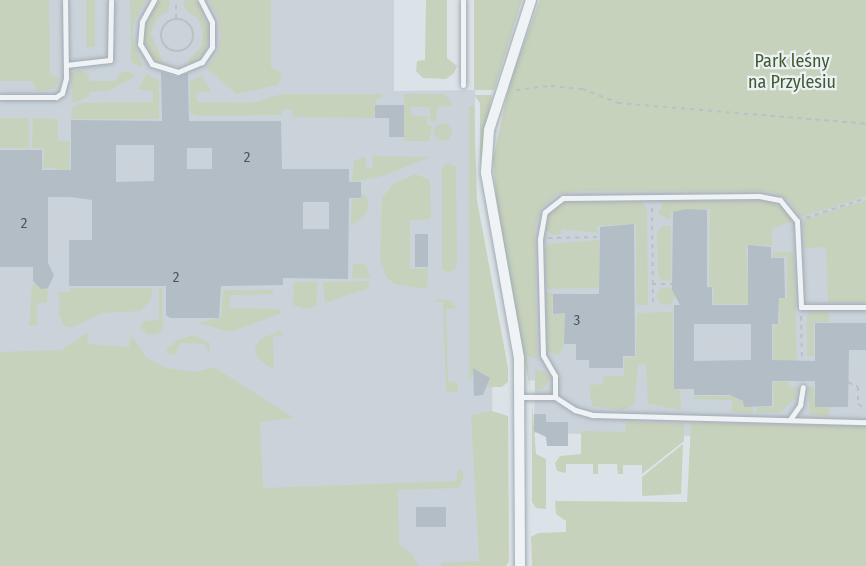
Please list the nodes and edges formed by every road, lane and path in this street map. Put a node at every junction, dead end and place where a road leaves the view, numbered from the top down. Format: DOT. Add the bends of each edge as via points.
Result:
graph roads {
  1 [pos="65,0"];
  2 [pos="154,0"];
  3 [pos="176,0"];
  4 [pos="201,0"];
  5 [pos="463,0"];
  6 [pos="531,0"];
  7 [pos="111,1"];
  8 [pos="176,18"];
  9 [pos="66,65"];
  10 [pos="463,85"];
  11 [pos="500,93"];
  12 [pos="0,97"];
  13 [pos="866,124"];
  14 [pos="652,196"];
  15 [pos="866,198"];
  16 [pos="797,221"];
  17 [pos="600,237"];
  18 [pos="540,239"];
  19 [pos="652,284"];
  20 [pos="672,284"];
  21 [pos="652,306"];
  22 [pos="801,307"];
  23 [pos="866,307"];
  24 [pos="802,361"];
  25 [pos="848,382"];
  26 [pos="803,387"];
  27 [pos="520,397"];
  28 [pos="555,397"];
  29 [pos="866,409"];
  30 [pos="791,418"];
  31 [pos="866,422"];
  32 [pos="520,566"];
  1 -- 9 [label="lane"];
  2 -- 4 [label="lane" via="142,22 140,44 152,64 177,72 198,65 212,47 212,22"];
  3 -- 8 [label="path"];
  5 -- 10 [label="lane"];
  6 -- 11 [label="street"];
  7 -- 9 [label="lane" via="110,60"];
  8 -- 8 [label="path" via="166,23 160,35 166,47 178,52 190,45 194,34 189,24"];
  9 -- 12 [label="lane" via="64,88 56,97"];
  11 -- 13 [label="path" via="551,86 582,89 618,103"];
  11 -- 27 [label="street" via="489,130 486,172 492,223 517,341"];
  14 -- 16 [label="lane" via="770,197 788,205"];
  14 -- 18 [label="lane" via="563,198 545,212"];
  14 -- 19 [label="path"];
  15 -- 16 [label="path"];
  16 -- 22 [label="lane"];
  17 -- 18 [label="path"];
  18 -- 28 [label="lane" via="543,355 544,364 555,376"];
  19 -- 20 [label="path"];
  19 -- 21 [label="path"];
  22 -- 23 [label="lane"];
  22 -- 24 [label="path"];
  25 -- 29 [label="path" via="858,387 858,404"];
  26 -- 30 [label="lane" via="800,405"];
  27 -- 28 [label="lane"];
  27 -- 32 [label="street"];
  28 -- 30 [label="lane" via="575,410 593,415"];
  30 -- 31 [label="lane"];
}
